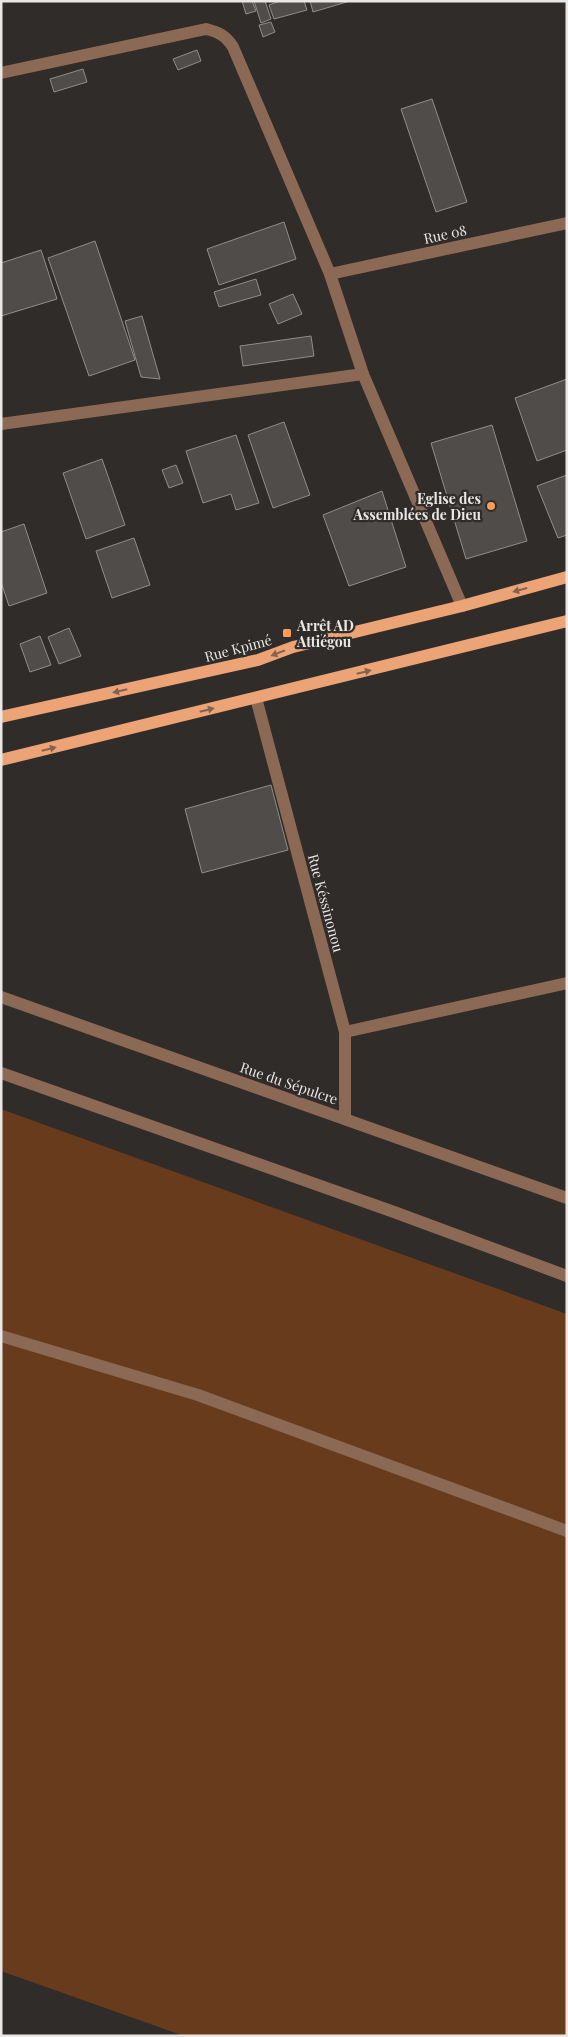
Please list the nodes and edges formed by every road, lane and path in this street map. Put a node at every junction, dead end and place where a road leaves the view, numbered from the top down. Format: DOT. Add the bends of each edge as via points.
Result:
graph roads {
  1 [pos="1,73"];
  2 [pos="567,223"];
  3 [pos="330,274"];
  4 [pos="363,374"];
  5 [pos="1,424"];
  6 [pos="567,577"];
  7 [pos="462,606"];
  8 [pos="567,621"];
  9 [pos="256,698"];
  10 [pos="1,718"];
  11 [pos="1,760"];
  12 [pos="567,983"];
  13 [pos="1,998"];
  14 [pos="344,1032"];
  15 [pos="1,1073"];
  16 [pos="345,1119"];
  17 [pos="567,1198"];
  18 [pos="567,1276"];
  19 [pos="1,1336"];
  20 [pos="567,1531"];
  1 -- 3 [label="street" via="206,29 218,32 233,47"];
  2 -- 3 [label="street, Rue 08"];
  3 -- 4 [label="street"];
  4 -- 5 [label="street"];
  4 -- 7 [label="street"];
  6 -- 7 [label="main road, Rue Kpimé, one-way"];
  7 -- 10 [label="main road, Rue Kpimé, one-way" via="293,647 258,660"];
  9 -- 8 [label="main road, one-way"];
  11 -- 9 [label="main road, one-way"];
  9 -- 14 [label="street, Rue Késsinonou"];
  12 -- 14 [label="street"];
  13 -- 16 [label="street, Rue du Sépulcre"];
  14 -- 16 [label="street, Rue Késsinonou"];
  15 -- 18 [label="street"];
  16 -- 17 [label="street, Rue du Sépulcre"];
  19 -- 20 [label="street" via="198,1395"];
}
